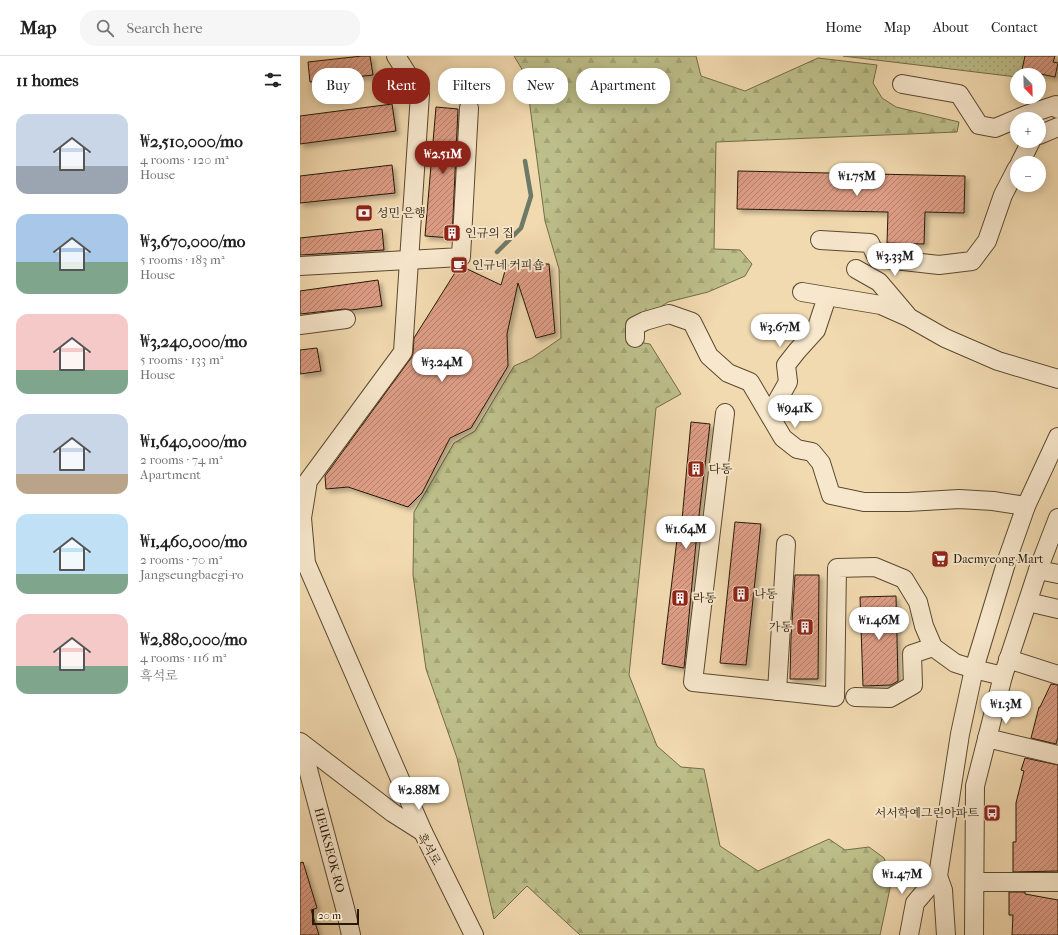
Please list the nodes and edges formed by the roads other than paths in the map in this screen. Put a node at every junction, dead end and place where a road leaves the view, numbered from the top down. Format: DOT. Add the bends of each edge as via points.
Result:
graph roads {
  1 [pos="396,56"];
  2 [pos="902,84"];
  3 [pos="469,108"];
  4 [pos="1058,109"];
  5 [pos="1058,127"];
  6 [pos="1046,133"];
  7 [pos="1010,182"];
  8 [pos="820,240"];
  9 [pos="409,259"];
  10 [pos="300,266"];
  11 [pos="856,269"];
  12 [pos="802,292"];
  13 [pos="827,296"];
  14 [pos="908,317"];
  15 [pos="346,319"];
  16 [pos="300,325"];
  17 [pos="635,338"];
  18 [pos="1058,378"];
  19 [pos="725,413"];
  20 [pos="770,414"];
  21 [pos="1058,437"];
  22 [pos="1026,506"];
  23 [pos="1058,518"];
  24 [pos="786,544"];
  25 [pos="1038,570"];
  26 [pos="1058,574"];
  27 [pos="1028,602"];
  28 [pos="1058,608"];
  29 [pos="933,647"];
  30 [pos="1008,659"];
  31 [pos="974,670"];
  32 [pos="1003,676"];
  33 [pos="1058,676"];
  34 [pos="777,691"];
  35 [pos="855,697"];
  36 [pos="987,738"];
  37 [pos="301,742"];
  38 [pos="1058,755"];
  39 [pos="423,832"];
  40 [pos="938,876"];
  41 [pos="976,882"];
  42 [pos="1058,882"];
  43 [pos="351,935"];
  44 [pos="474,935"];
  45 [pos="909,935"];
  46 [pos="946,935"];
  47 [pos="974,935"];
  1 -- 9 [label="street" via="420,94"];
  2 -- 4 [label="street" via="959,94 979,125 995,128 1026,115 1056,106"];
  3 -- 9 [label="street" via="461,257"];
  5 -- 6 [label="street"];
  7 -- 8 [label="street" via="987,241 972,260 940,265 877,258 870,243"];
  9 -- 10 [label="street"];
  9 -- 39 [label="street" via="403,352 308,481 302,518 306,563"];
  11 -- 14 [label="street" via="879,282"];
  12 -- 13 [label="street"];
  13 -- 14 [label="street" via="881,305"];
  13 -- 20 [label="street" via="816,330 786,365 788,382"];
  14 -- 18 [label="street" via="945,338 998,361"];
  15 -- 16 [label="street"];
  17 -- 20 [label="street" via="635,326 669,314 692,322 709,356 728,372 750,382"];
  19 -- 34 [label="street" via="693,682"];
  20 -- 22 [label="street" via="783,438 797,449 812,452 821,462 831,495 864,502 959,499 993,500"];
  21 -- 22 [label="street"];
  22 -- 31 [label="street"];
  23 -- 25 [label="street"];
  24 -- 34 [label="street"];
  25 -- 26 [label="street"];
  25 -- 27 [label="street"];
  27 -- 28 [label="street"];
  27 -- 30 [label="street"];
  29 -- 31 [label="street" via="955,663"];
  29 -- 34 [label="street" via="918,602 904,579 876,566 837,568 835,697"];
  29 -- 35 [label="street" via="912,654 913,685 890,698"];
  30 -- 32 [label="street"];
  30 -- 33 [label="street"];
  31 -- 32 [label="street"];
  31 -- 40 [label="street" via="960,734"];
  32 -- 36 [label="street"];
  36 -- 38 [label="street"];
  36 -- 41 [label="street" via="975,786"];
  37 -- 39 [label="street, 흑석로" via="393,813"];
  37 -- 43 [label="street, HEUKSEOK-RO"];
  39 -- 44 [label="street, 흑석로"];
  40 -- 45 [label="street" via="915,903"];
  40 -- 46 [label="street" via="943,890"];
  41 -- 42 [label="street"];
  41 -- 47 [label="street"];
}
